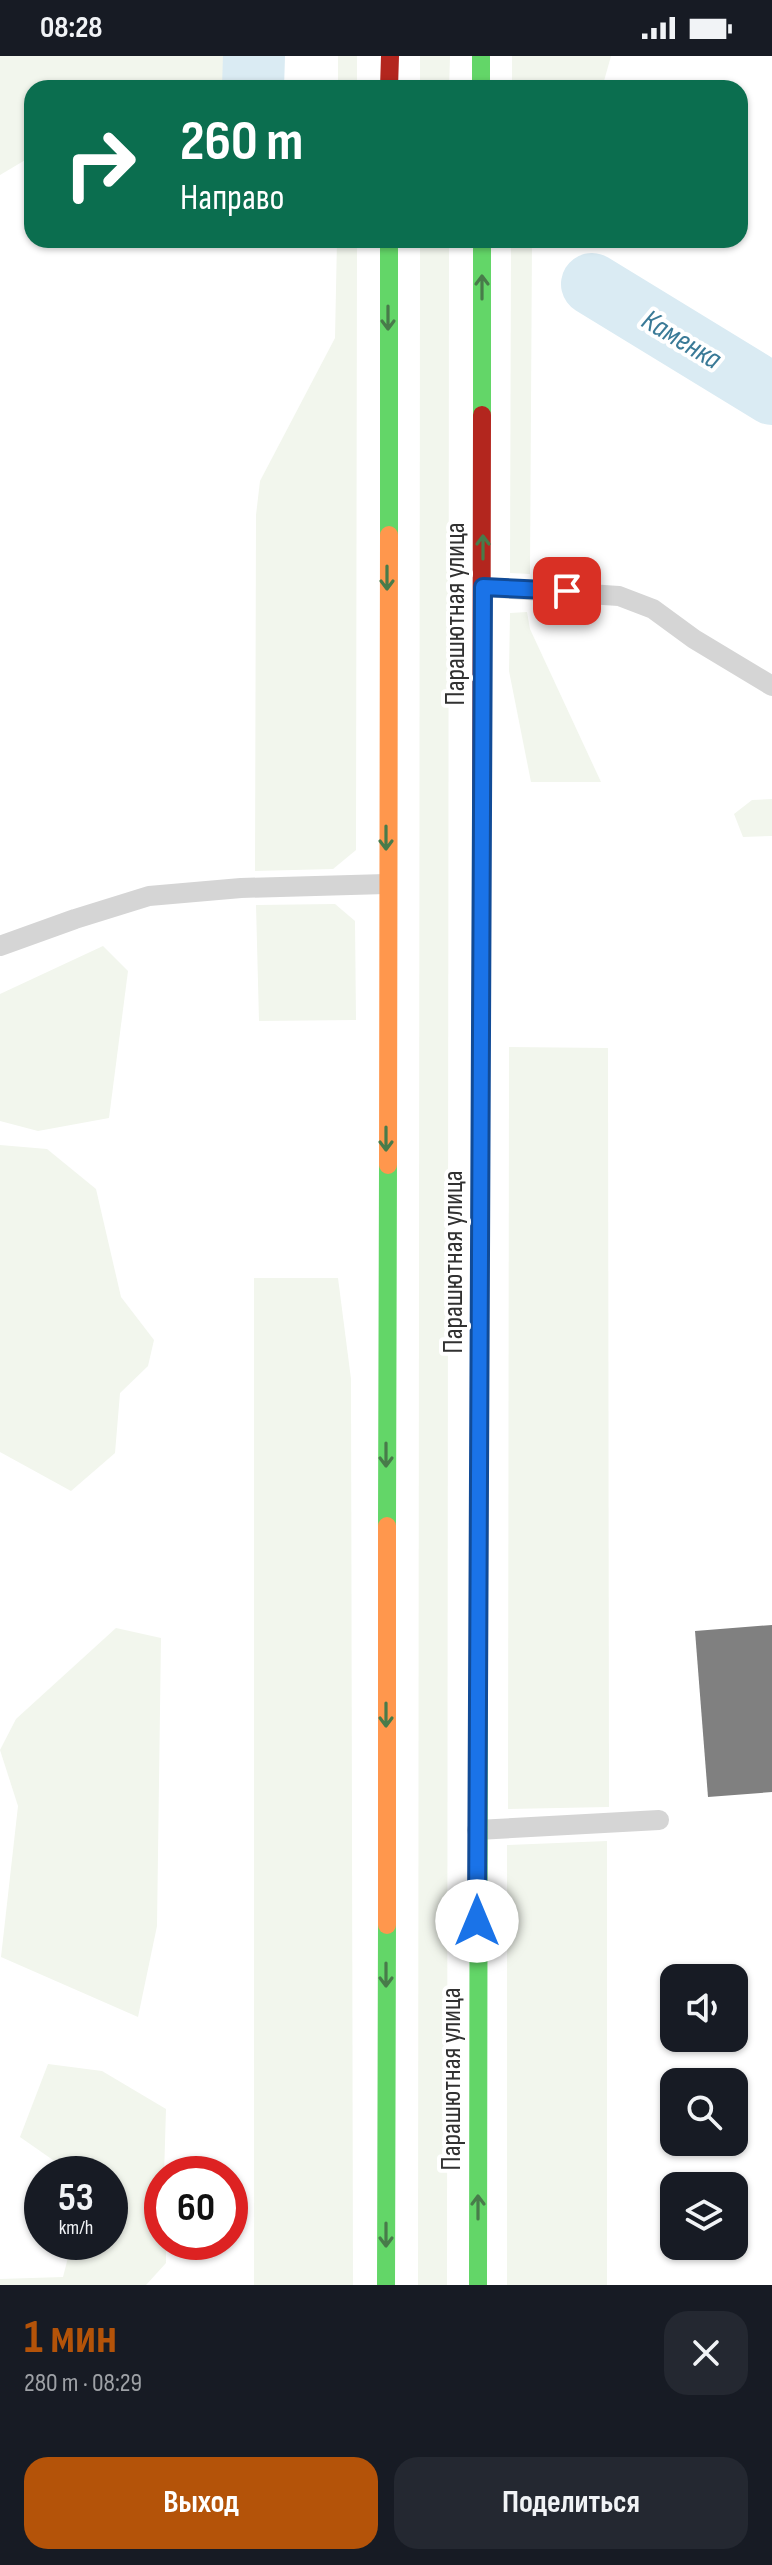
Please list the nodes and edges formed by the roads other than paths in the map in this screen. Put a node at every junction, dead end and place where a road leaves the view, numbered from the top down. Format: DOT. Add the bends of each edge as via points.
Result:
graph roads {
  1 [pos="390,56"];
  2 [pos="481,56"];
  3 [pos="389,80"];
  4 [pos="481,80"];
  5 [pos="389,248"];
  6 [pos="482,248"];
  7 [pos="483,587"];
  8 [pos="772,686"];
  9 [pos="386,884"];
  10 [pos="0,946"];
  11 [pos="659,1820"];
  12 [pos="477,1830"];
  13 [pos="386,2285"];
  14 [pos="478,2285"];
  1 -- 3 [label="main road"];
  2 -- 4 [label="main road"];
  5 -- 9 [label="main road, one-way"];
  7 -- 6 [label="main road, Парашютная улица, one-way"];
  7 -- 8 [label="lane" via="619,596 653,609"];
  7 -- 12 [label="main road, Парашютная улица"];
  9 -- 10 [label="lane" via="149,896"];
  9 -- 13 [label="main road, one-way"];
  11 -- 12 [label="lane"];
  14 -- 12 [label="main road, Парашютная улица, one-way"];
}
